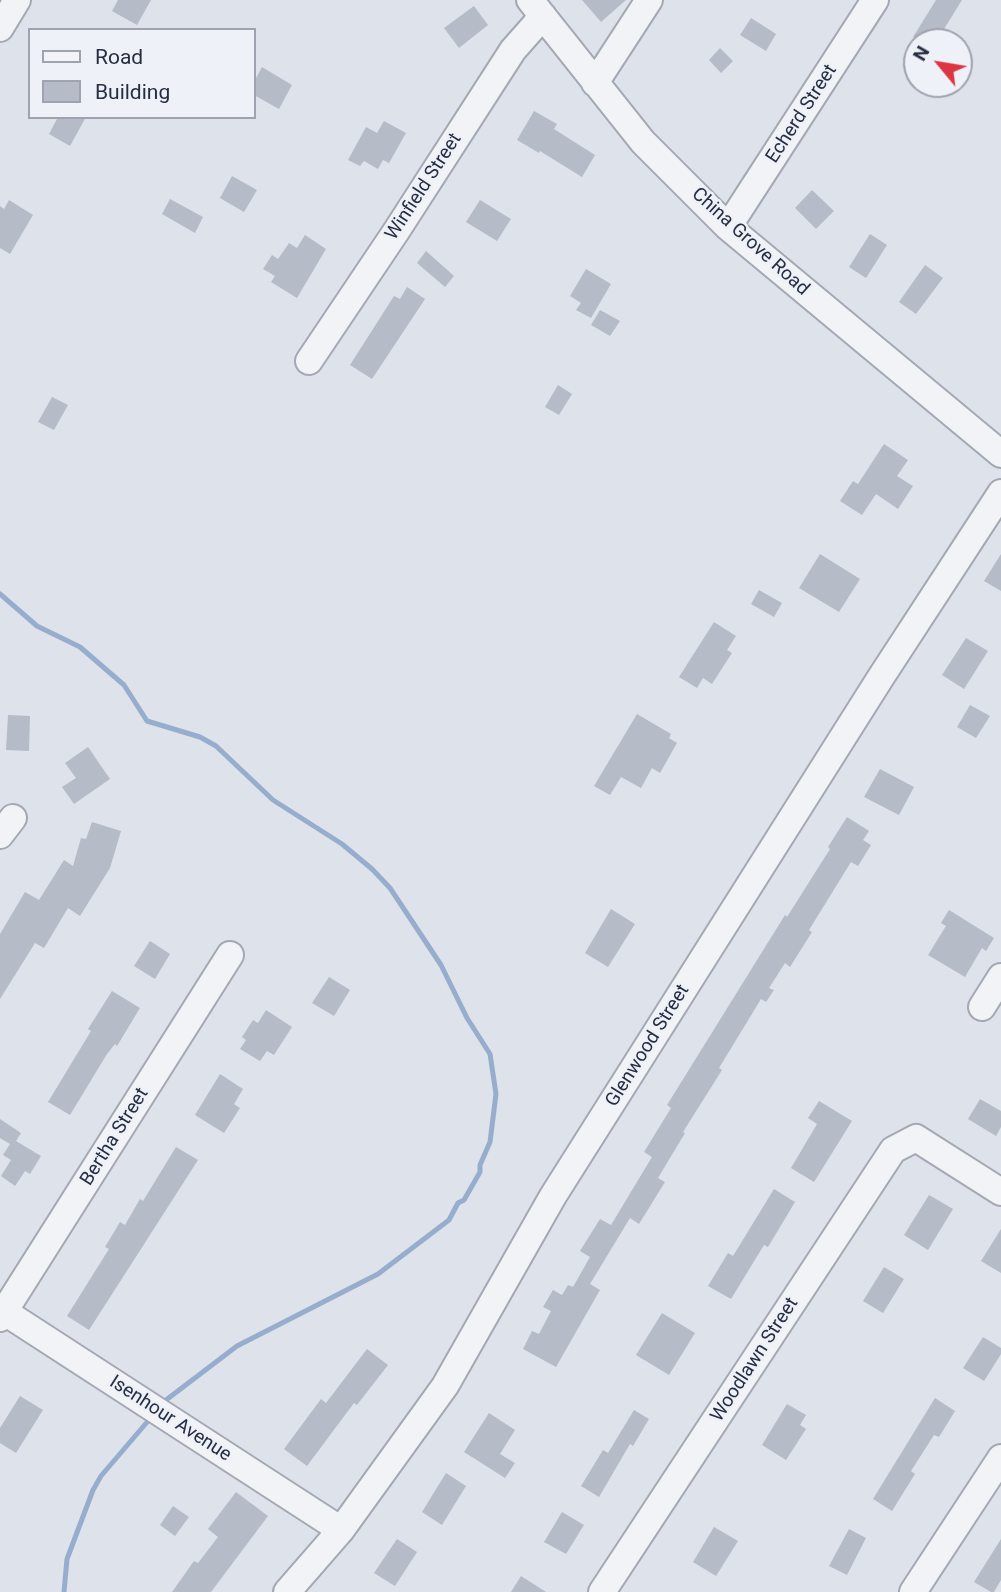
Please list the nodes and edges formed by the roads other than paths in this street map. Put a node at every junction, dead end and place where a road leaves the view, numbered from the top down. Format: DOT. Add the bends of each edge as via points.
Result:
graph roads {
  1 [pos="16,0"];
  2 [pos="649,0"];
  3 [pos="875,0"];
  4 [pos="537,8"];
  5 [pos="0,28"];
  6 [pos="595,83"];
  7 [pos="729,227"];
  8 [pos="309,361"];
  9 [pos="1001,454"];
  10 [pos="1001,493"];
  11 [pos="230,955"];
  12 [pos="1001,977"];
  13 [pos="982,1007"];
  14 [pos="1001,1192"];
  15 [pos="1,1313"];
  16 [pos="1001,1458"];
  17 [pos="341,1530"];
  18 [pos="287,1592"];
  19 [pos="602,1592"];
  20 [pos="913,1592"];
  1 -- 5 [label="street"];
  2 -- 6 [label="street"];
  3 -- 7 [label="street, Echerd Street"];
  4 -- 6 [label="street, China Grove Road"];
  4 -- 8 [label="street, Winfield Street"];
  6 -- 7 [label="street, China Grove Road" via="643,142"];
  7 -- 9 [label="street, China Grove Road"];
  10 -- 17 [label="street, Glenwood Street" via="553,1196 445,1385"];
  11 -- 15 [label="street, Bertha Street"];
  12 -- 13 [label="street"];
  14 -- 19 [label="street, Woodlawn Street" via="916,1138 893,1150"];
  15 -- 17 [label="street, Isenhour Avenue"];
  16 -- 20 [label="street"];
  17 -- 18 [label="street, Glenwood Street"];
}
